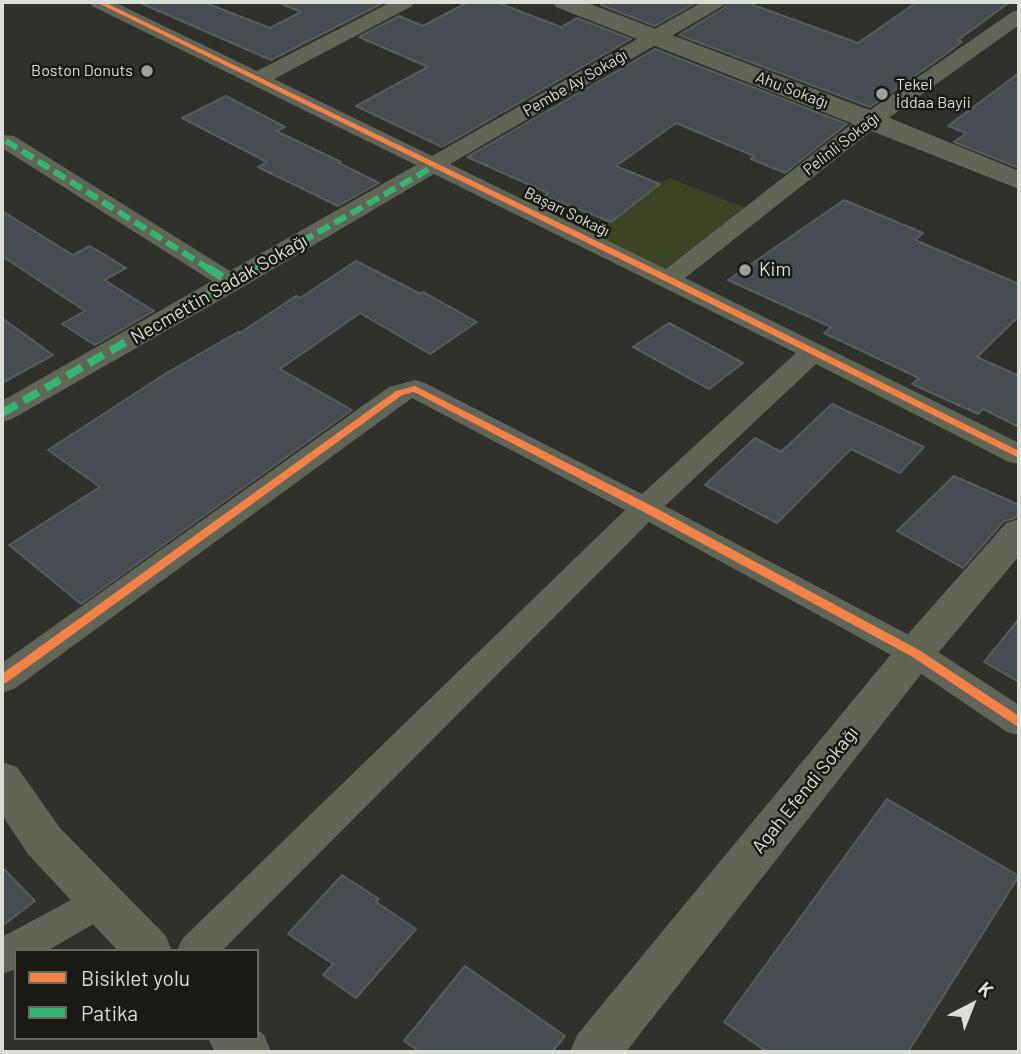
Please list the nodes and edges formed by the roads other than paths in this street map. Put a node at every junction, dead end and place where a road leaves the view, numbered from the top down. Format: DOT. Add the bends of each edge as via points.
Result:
graph roads {
  1 [pos="99,2"];
  2 [pos="150,2"];
  3 [pos="405,2"];
  4 [pos="564,2"];
  5 [pos="716,2"];
  6 [pos="123,14"];
  7 [pos="1019,16"];
  8 [pos="654,37"];
  9 [pos="260,78"];
  10 [pos="871,120"];
  11 [pos="6,141"];
  12 [pos="436,165"];
  13 [pos="1019,181"];
  14 [pos="668,278"];
  15 [pos="232,283"];
  16 [pos="814,351"];
  17 [pos="2,413"];
  18 [pos="1019,455"];
  19 [pos="646,508"];
  20 [pos="1019,532"];
  21 [pos="915,653"];
  22 [pos="2,680"];
  23 [pos="1019,722"];
  24 [pos="2,780"];
  25 [pos="101,900"];
  26 [pos="16,949"];
  27 [pos="147,949"];
  28 [pos="198,949"];
  29 [pos="595,1052"];
  1 -- 6 [label="street, Başarı Sokağı"];
  2 -- 6 [label="street"];
  3 -- 9 [label="street"];
  4 -- 8 [label="street, Ahu Sokağı"];
  5 -- 8 [label="street, Pembe Ay Sokağı"];
  6 -- 9 [label="street, Başarı Sokağı"];
  7 -- 10 [label="street, Pelinli Sokağı"];
  8 -- 10 [label="street, Ahu Sokağı"];
  8 -- 12 [label="street, Pembe Ay Sokağı"];
  9 -- 12 [label="street, Başarı Sokağı"];
  10 -- 13 [label="street, Ahu Sokağı"];
  10 -- 14 [label="street, Pelinli Sokağı"];
  11 -- 15 [label="street"];
  12 -- 14 [label="street, Başarı Sokağı"];
  12 -- 15 [label="street, Necmettin Sadak Sokağı"];
  14 -- 16 [label="street, Başarı Sokağı"];
  15 -- 17 [label="street, Necmettin Sadak Sokağı"];
  16 -- 18 [label="street, Başarı Sokağı"];
  16 -- 19 [label="street"];
  19 -- 21 [label="street"];
  19 -- 22 [label="street" via="415,390 399,393"];
  19 -- 28 [label="street"];
  20 -- 21 [label="street, Agah Efendi Sokağı"];
  21 -- 23 [label="street"];
  21 -- 29 [label="street, Agah Efendi Sokağı"];
  24 -- 25 [label="street" via="44,841"];
  25 -- 26 [label="street"];
  25 -- 27 [label="street"];
}
